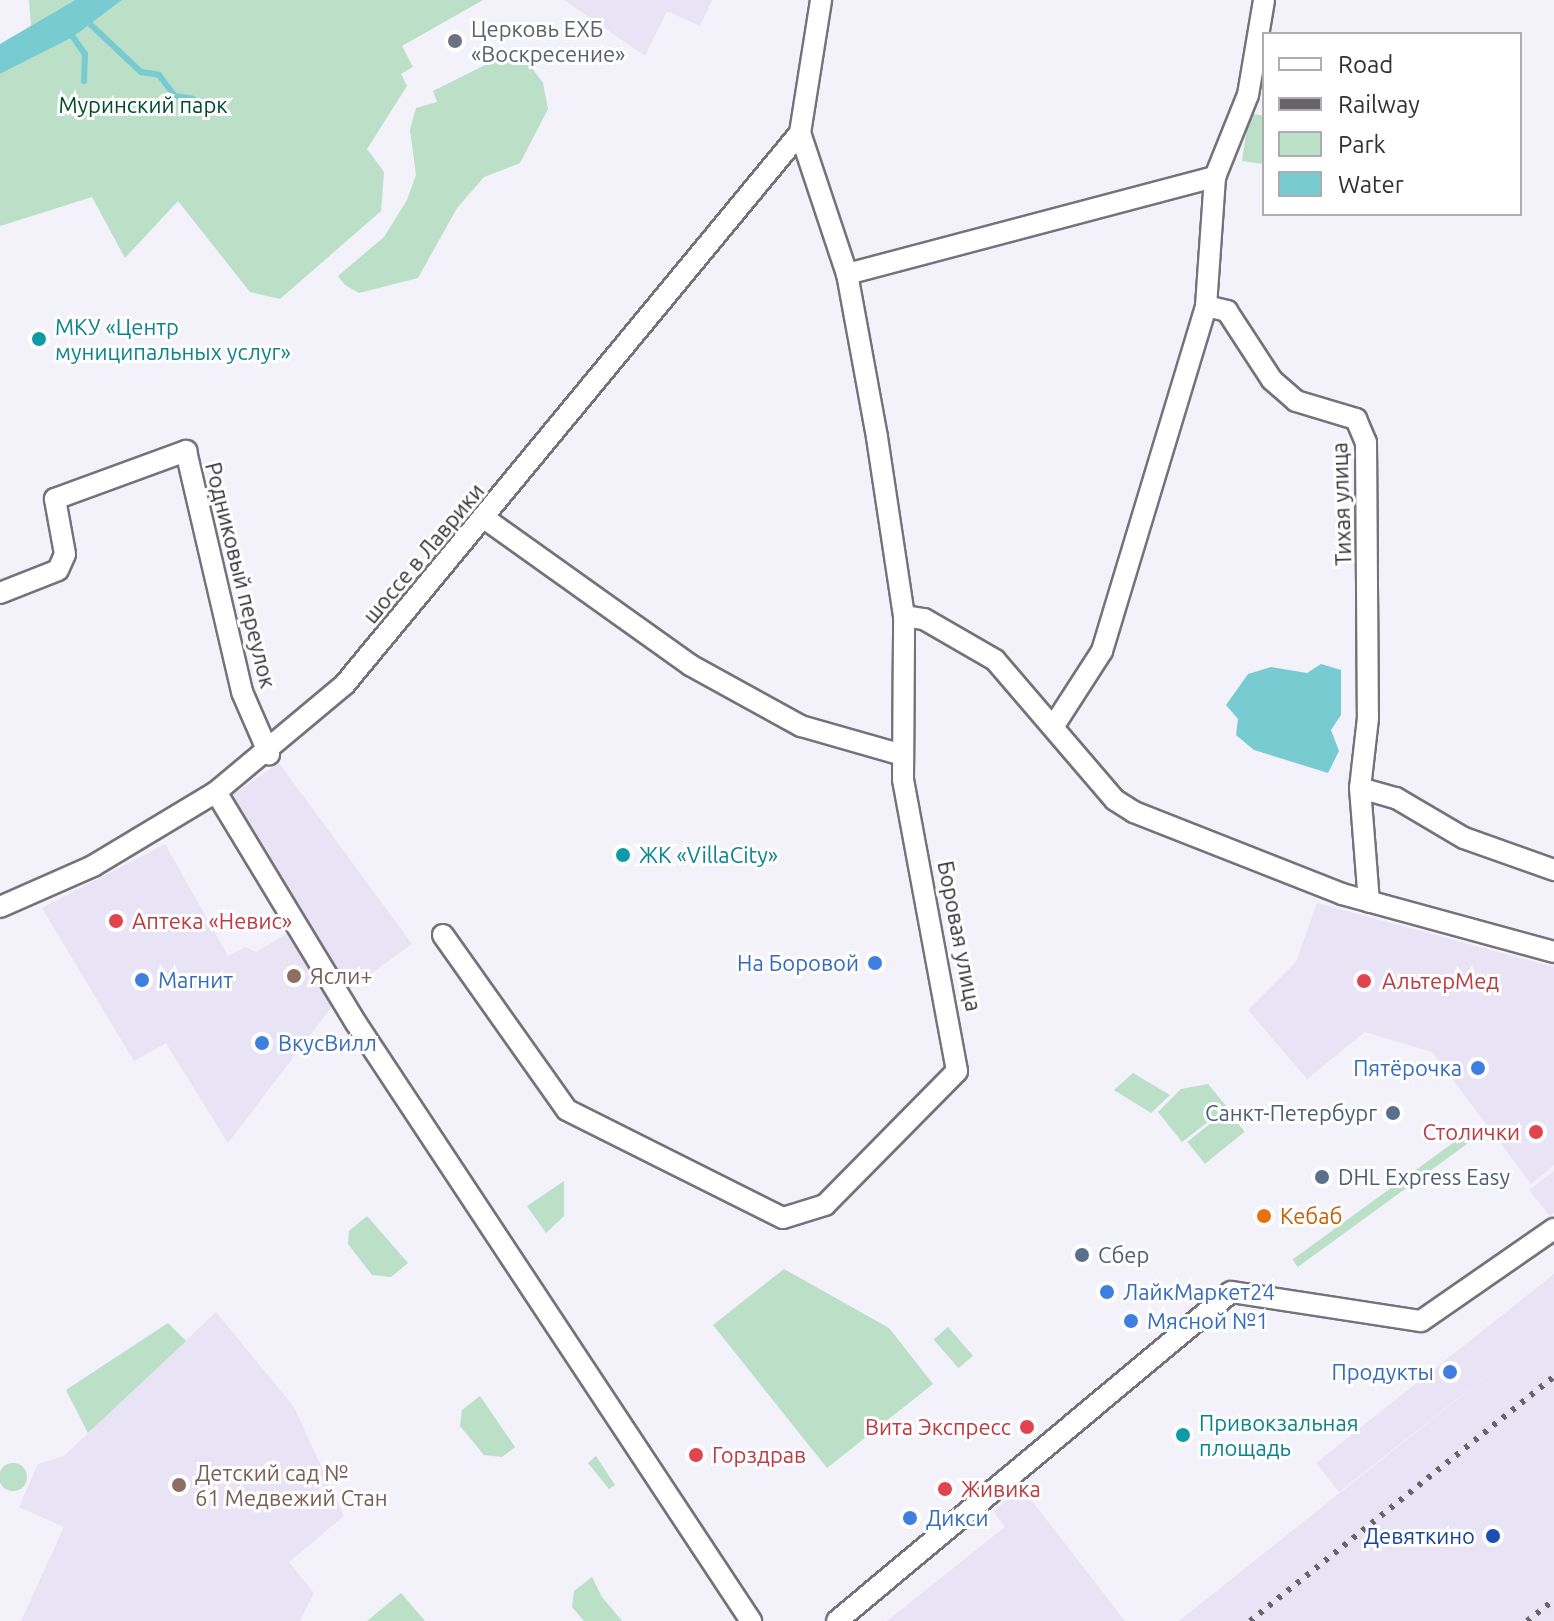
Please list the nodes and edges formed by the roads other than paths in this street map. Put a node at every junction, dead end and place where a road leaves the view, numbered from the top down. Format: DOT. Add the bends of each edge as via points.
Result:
graph roads {
  1 [pos="821,0"];
  2 [pos="1264,0"];
  3 [pos="800,133"];
  4 [pos="1215,177"];
  5 [pos="847,274"];
  6 [pos="1206,306"];
  7 [pos="484,518"];
  8 [pos="0,593"];
  9 [pos="904,616"];
  10 [pos="1055,724"];
  11 [pos="269,754"];
  12 [pos="903,755"];
  13 [pos="1360,788"];
  14 [pos="216,792"];
  15 [pos="1554,870"];
  16 [pos="1369,902"];
  17 [pos="0,905"];
  18 [pos="443,935"];
  19 [pos="1554,952"];
  20 [pos="1554,1229"];
  21 [pos="751,1621"];
  22 [pos="837,1621"];
  1 -- 3 [label="street"];
  2 -- 4 [label="street" via="1248,95"];
  3 -- 5 [label="street, Боровая улица"];
  3 -- 7 [label="street, шоссе в Лаврики"];
  4 -- 5 [label="street"];
  4 -- 6 [label="street"];
  5 -- 9 [label="street, Боровая улица"];
  6 -- 10 [label="street" via="1102,651"];
  6 -- 13 [label="street, Тихая улица" via="1227,311 1272,380 1296,401 1356,419 1362,428 1369,703"];
  7 -- 11 [label="street, шоссе в Лаврики" via="345,684"];
  7 -- 12 [label="street" via="690,665 801,726"];
  8 -- 11 [label="street, Родниковый переулок" via="58,570 65,554 55,499 186,451 242,692"];
  9 -- 10 [label="street" via="924,619 995,660"];
  9 -- 12 [label="street, Боровая улица"];
  10 -- 16 [label="street" via="1115,800 1134,812"];
  11 -- 14 [label="street, шоссе в Лаврики"];
  12 -- 18 [label="street, Боровая улица" via="957,1071 825,1205 801,1217 767,1213 567,1110"];
  13 -- 15 [label="street" via="1396,798 1464,838"];
  13 -- 16 [label="street, Тихая улица"];
  14 -- 17 [label="street, шоссе в Лаврики" via="93,866"];
  14 -- 21 [label="street"];
  16 -- 19 [label="street"];
  20 -- 22 [label="street" via="1421,1321 1231,1292"];
}
